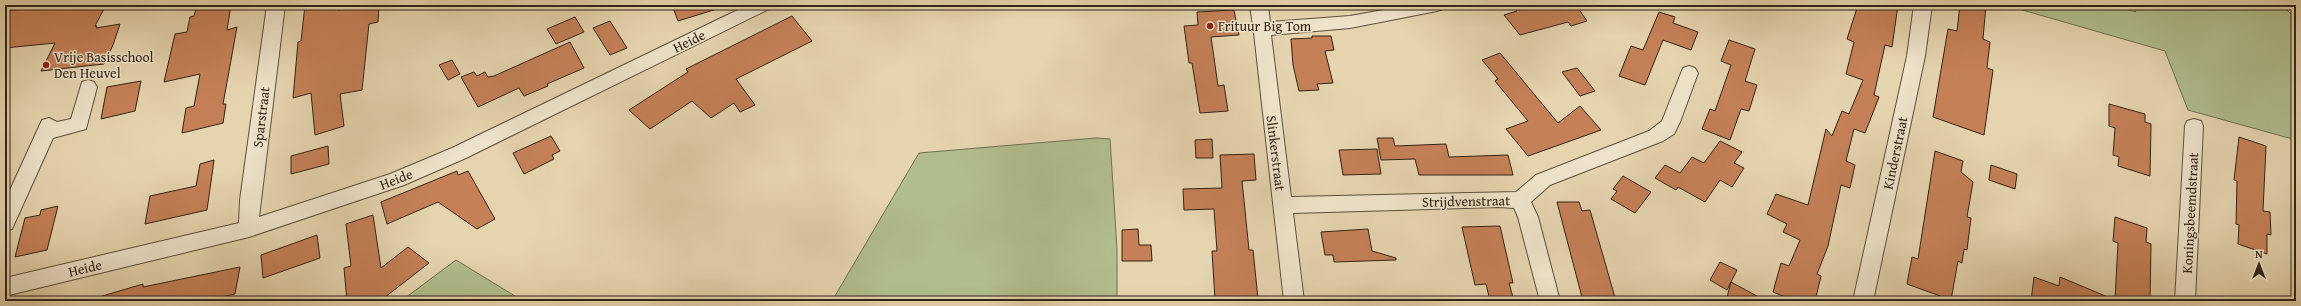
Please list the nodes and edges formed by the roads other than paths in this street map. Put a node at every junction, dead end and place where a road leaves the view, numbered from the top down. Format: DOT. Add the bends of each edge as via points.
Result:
graph roads {
  1 [pos="276,5"];
  2 [pos="763,5"];
  3 [pos="1258,5"];
  4 [pos="1437,5"];
  5 [pos="1923,5"];
  6 [pos="1260,29"];
  7 [pos="1689,73"];
  8 [pos="88,87"];
  9 [pos="2194,126"];
  10 [pos="1520,200"];
  11 [pos="1282,205"];
  12 [pos="5,223"];
  13 [pos="249,229"];
  14 [pos="5,287"];
  15 [pos="1294,301"];
  16 [pos="1550,301"];
  17 [pos="1863,301"];
  18 [pos="2185,301"];
  1 -- 13 [label="street, Sparstraat" via="250,200"];
  2 -- 13 [label="street, Heide" via="459,153 397,180"];
  3 -- 6 [label="street, Slinkerstraat"];
  4 -- 6 [label="street" via="1370,18"];
  5 -- 17 [label="street, Kinderstraat" via="1916,56"];
  6 -- 11 [label="street, Slinkerstraat"];
  7 -- 10 [label="street, Strijdvenstraat" via="1667,129 1656,136 1543,180"];
  8 -- 12 [label="street" via="79,124 47,129"];
  9 -- 18 [label="street, Koningsbeemdstraat"];
  10 -- 11 [label="street, Strijdvenstraat"];
  10 -- 16 [label="street" via="1528,217"];
  11 -- 15 [label="street, Slinkerstraat"];
  13 -- 14 [label="street, Heide"];
}
